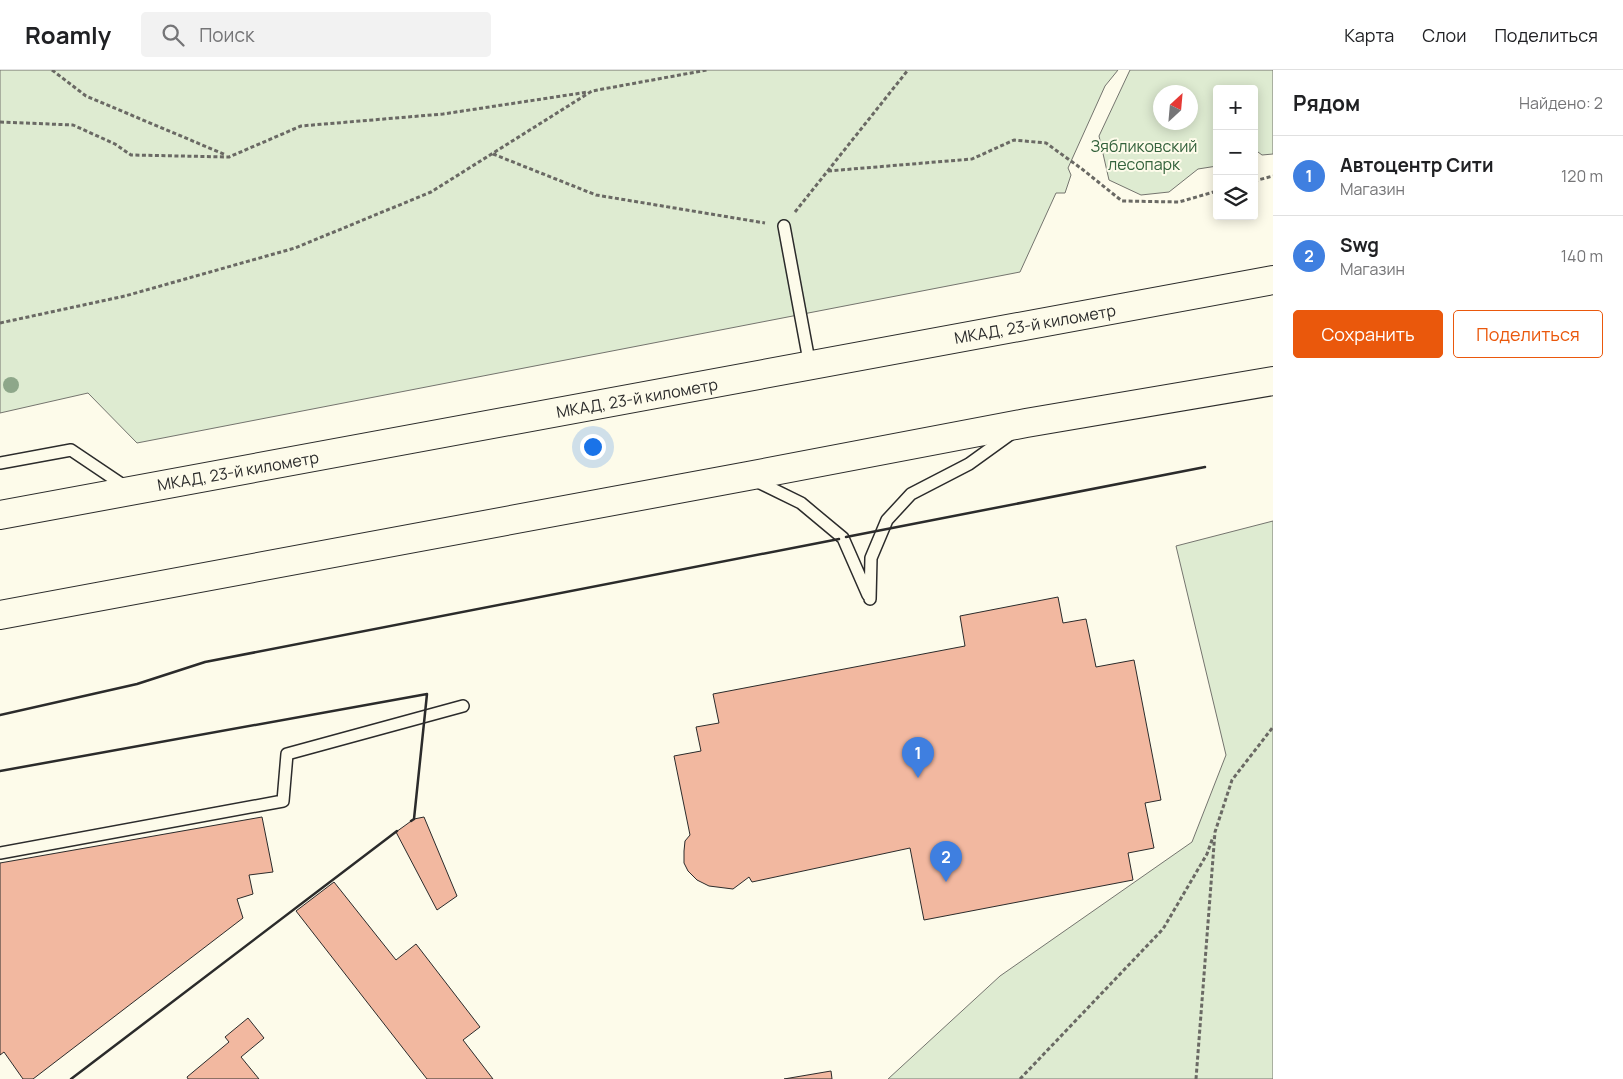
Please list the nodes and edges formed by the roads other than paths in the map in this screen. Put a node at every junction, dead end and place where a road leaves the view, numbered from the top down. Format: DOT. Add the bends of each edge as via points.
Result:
graph roads {
  1 [pos="784,226"];
  2 [pos="1273,280"];
  3 [pos="810,366"];
  4 [pos="1273,381"];
  5 [pos="1026,423"];
  6 [pos="0,463"];
  7 [pos="748,476"];
  8 [pos="131,491"];
  9 [pos="0,515"];
  10 [pos="0,616"];
  11 [pos="463,706"];
  12 [pos="0,853"];
  1 -- 3 [label="lane"];
  2 -- 3 [label="highway, МКАД, 23-й километр"];
  3 -- 8 [label="highway, МКАД, 23-й километр"];
  4 -- 5 [label="highway"];
  5 -- 7 [label="highway"];
  5 -- 7 [label="lane" via="969,464 912,494 887,520 871,558 870,599 843,538 801,504"];
  6 -- 8 [label="lane" via="71,450"];
  7 -- 10 [label="highway"];
  8 -- 9 [label="highway, МКАД, 23-й километр"];
  11 -- 12 [label="lane" via="287,754 283,801"];
}
